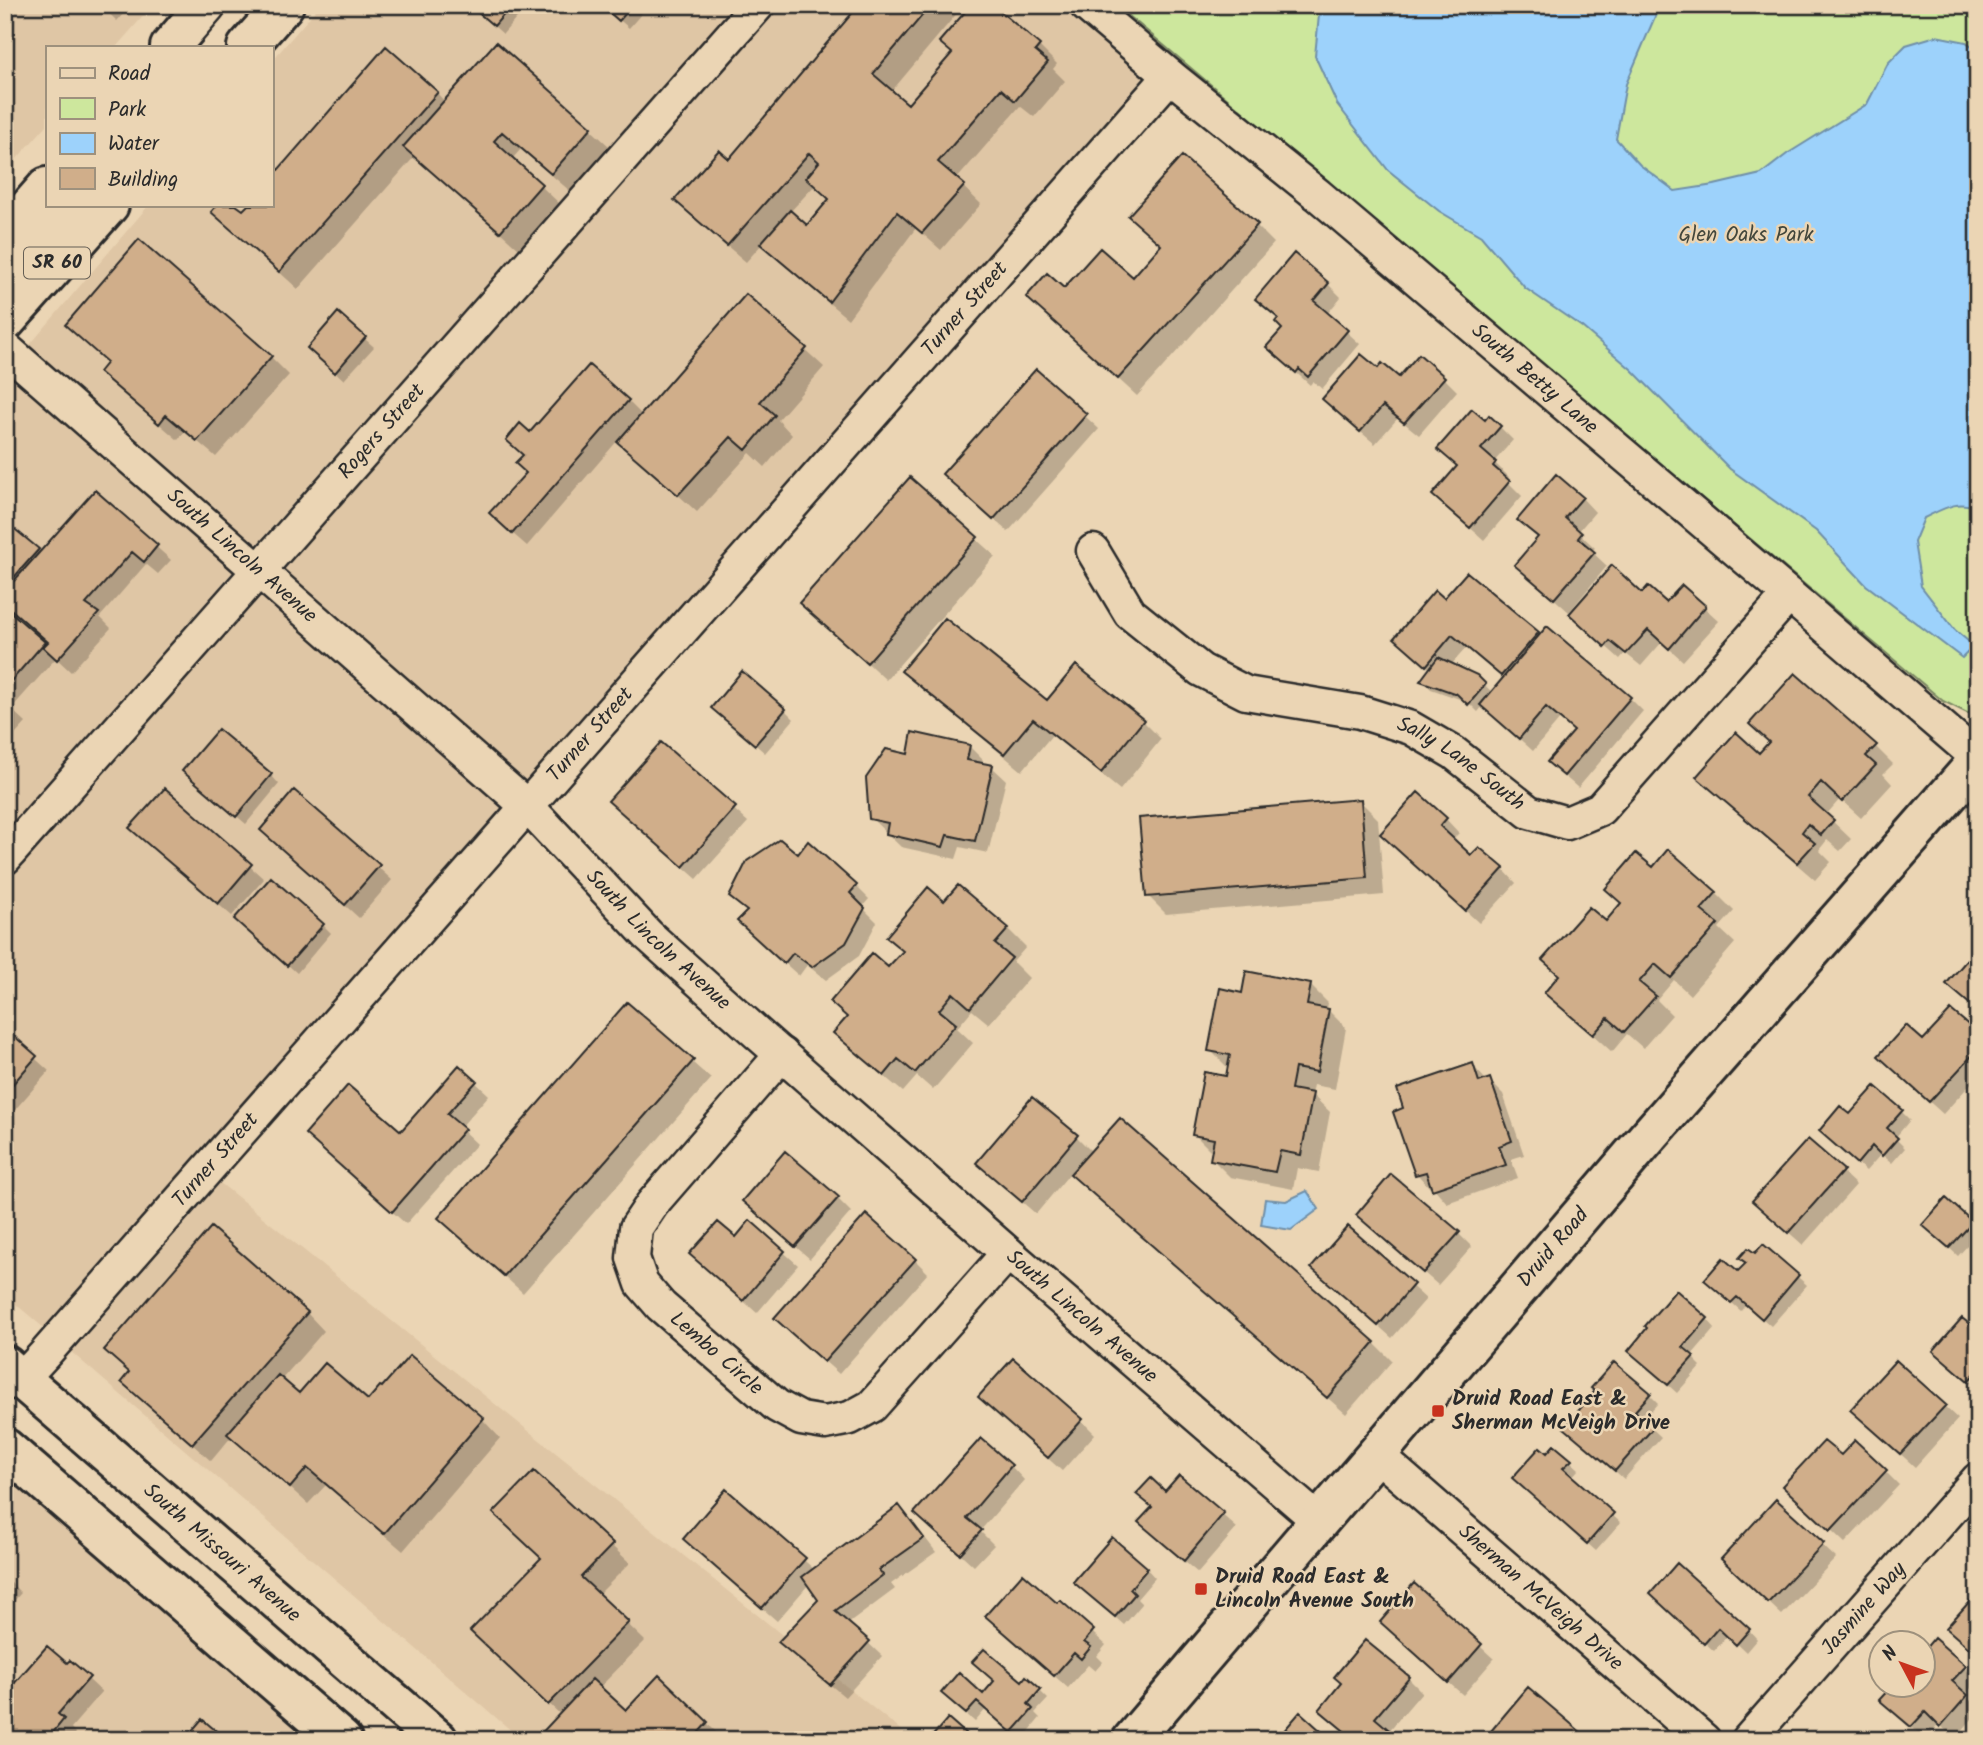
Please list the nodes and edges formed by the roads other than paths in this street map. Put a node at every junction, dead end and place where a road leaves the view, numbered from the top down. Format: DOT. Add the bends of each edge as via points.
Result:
graph roads {
  1 [pos="284,5"];
  2 [pos="758,5"];
  3 [pos="1086,5"];
  4 [pos="248,46"];
  5 [pos="1170,76"];
  6 [pos="46,188"];
  7 [pos="68,206"];
  8 [pos="108,206"];
  9 [pos="5,235"];
  10 [pos="5,292"];
  11 [pos="5,322"];
  12 [pos="5,348"];
  13 [pos="1093,551"];
  14 [pos="258,569"];
  15 [pos="1789,595"];
  16 [pos="1978,759"];
  17 [pos="527,807"];
  18 [pos="5,858"];
  19 [pos="782,1055"];
  20 [pos="1008,1253"];
  21 [pos="11,1376"];
  22 [pos="5,1448"];
  23 [pos="1377,1455"];
  24 [pos="1978,1479"];
  25 [pos="1320,1522"];
  26 [pos="342,1740"];
  27 [pos="438,1740"];
  28 [pos="1132,1740"];
  29 [pos="1704,1740"];
  30 [pos="1748,1740"];
  1 -- 4 [label="main road"];
  2 -- 14 [label="street, Rogers Street"];
  3 -- 5 [label="street, South Betty Lane"];
  5 -- 15 [label="street, South Betty Lane" via="1318,195"];
  5 -- 17 [label="street, Turner Street"];
  6 -- 9 [label="main road, SR 60"];
  7 -- 10 [label="main road" via="26,254"];
  8 -- 11 [label="main road, SR 60"];
  12 -- 14 [label="street, South Lincoln Avenue"];
  13 -- 15 [label="street, Sally Lane South" via="1130,613 1201,670 1246,693 1360,712 1410,728 1454,753 1529,812 1567,823 1600,809"];
  14 -- 17 [label="street, South Lincoln Avenue"];
  14 -- 18 [label="street, Rogers Street"];
  15 -- 16 [label="street, South Betty Lane"];
  16 -- 23 [label="main road, Druid Road"];
  17 -- 19 [label="street, South Lincoln Avenue" via="648,935"];
  17 -- 21 [label="street, Turner Street"];
  19 -- 20 [label="street, South Lincoln Avenue"];
  19 -- 20 [label="street, Lembo Circle" via="636,1228 633,1258 642,1284 661,1306 777,1406 801,1419 824,1423 849,1418 872,1406"];
  20 -- 25 [label="street, South Lincoln Avenue"];
  21 -- 27 [label="main road, South Missouri Avenue"];
  22 -- 26 [label="main road"];
  23 -- 25 [label="main road, Druid Road"];
  23 -- 29 [label="street, Sherman McVeigh Drive"];
  24 -- 30 [label="street, Jasmine Way"];
  25 -- 28 [label="main road, Druid Road"];
}
